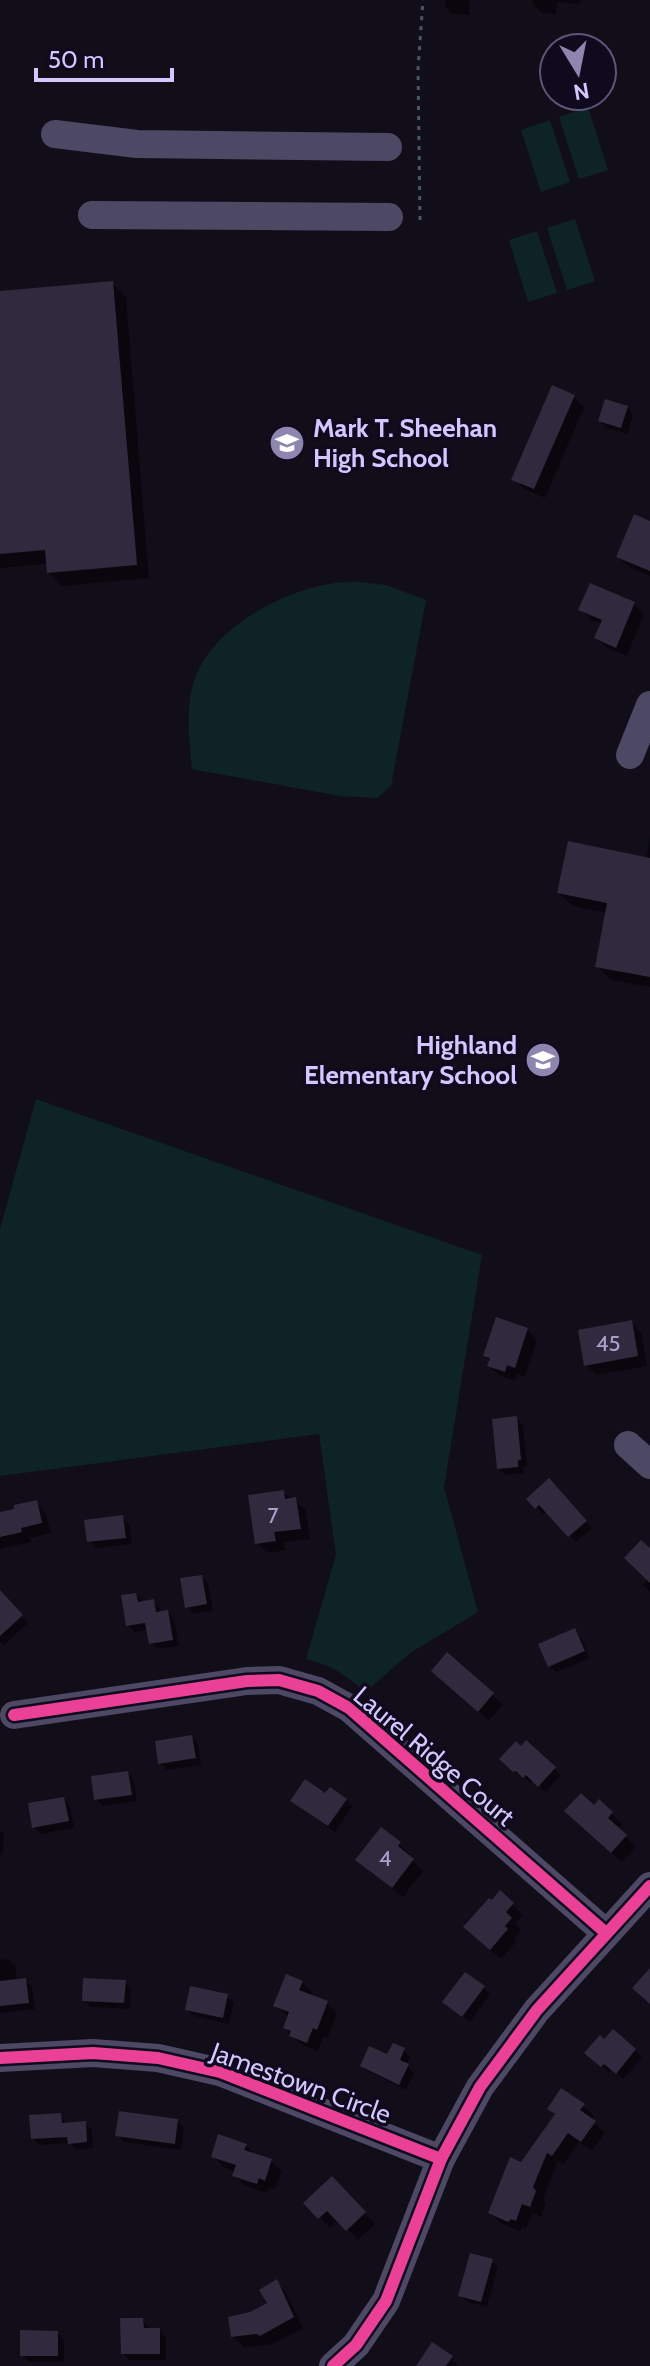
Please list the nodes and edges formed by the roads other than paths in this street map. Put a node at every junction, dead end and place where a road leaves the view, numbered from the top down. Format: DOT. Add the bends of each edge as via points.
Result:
graph roads {
  1 [pos="55,134"];
  2 [pos="388,147"];
  3 [pos="92,215"];
  4 [pos="389,217"];
  5 [pos="650,705"];
  6 [pos="630,755"];
  7 [pos="628,1445"];
  8 [pos="650,1465"];
  9 [pos="14,1715"];
  10 [pos="650,1886"];
  11 [pos="606,1933"];
  12 [pos="0,2058"];
  13 [pos="441,2159"];
  14 [pos="333,2366"];
  1 -- 2 [label="street" via="137,144"];
  3 -- 4 [label="street"];
  5 -- 6 [label="street"];
  7 -- 8 [label="street"];
  9 -- 11 [label="street, Laurel Ridge Court" via="247,1681 279,1680 318,1691 349,1708"];
  10 -- 11 [label="street"];
  11 -- 13 [label="street" via="537,2010 480,2087"];
  12 -- 13 [label="street, Jamestown Circle" via="93,2053 158,2058 220,2072"];
  13 -- 14 [label="street" via="386,2301 356,2345"];
}
